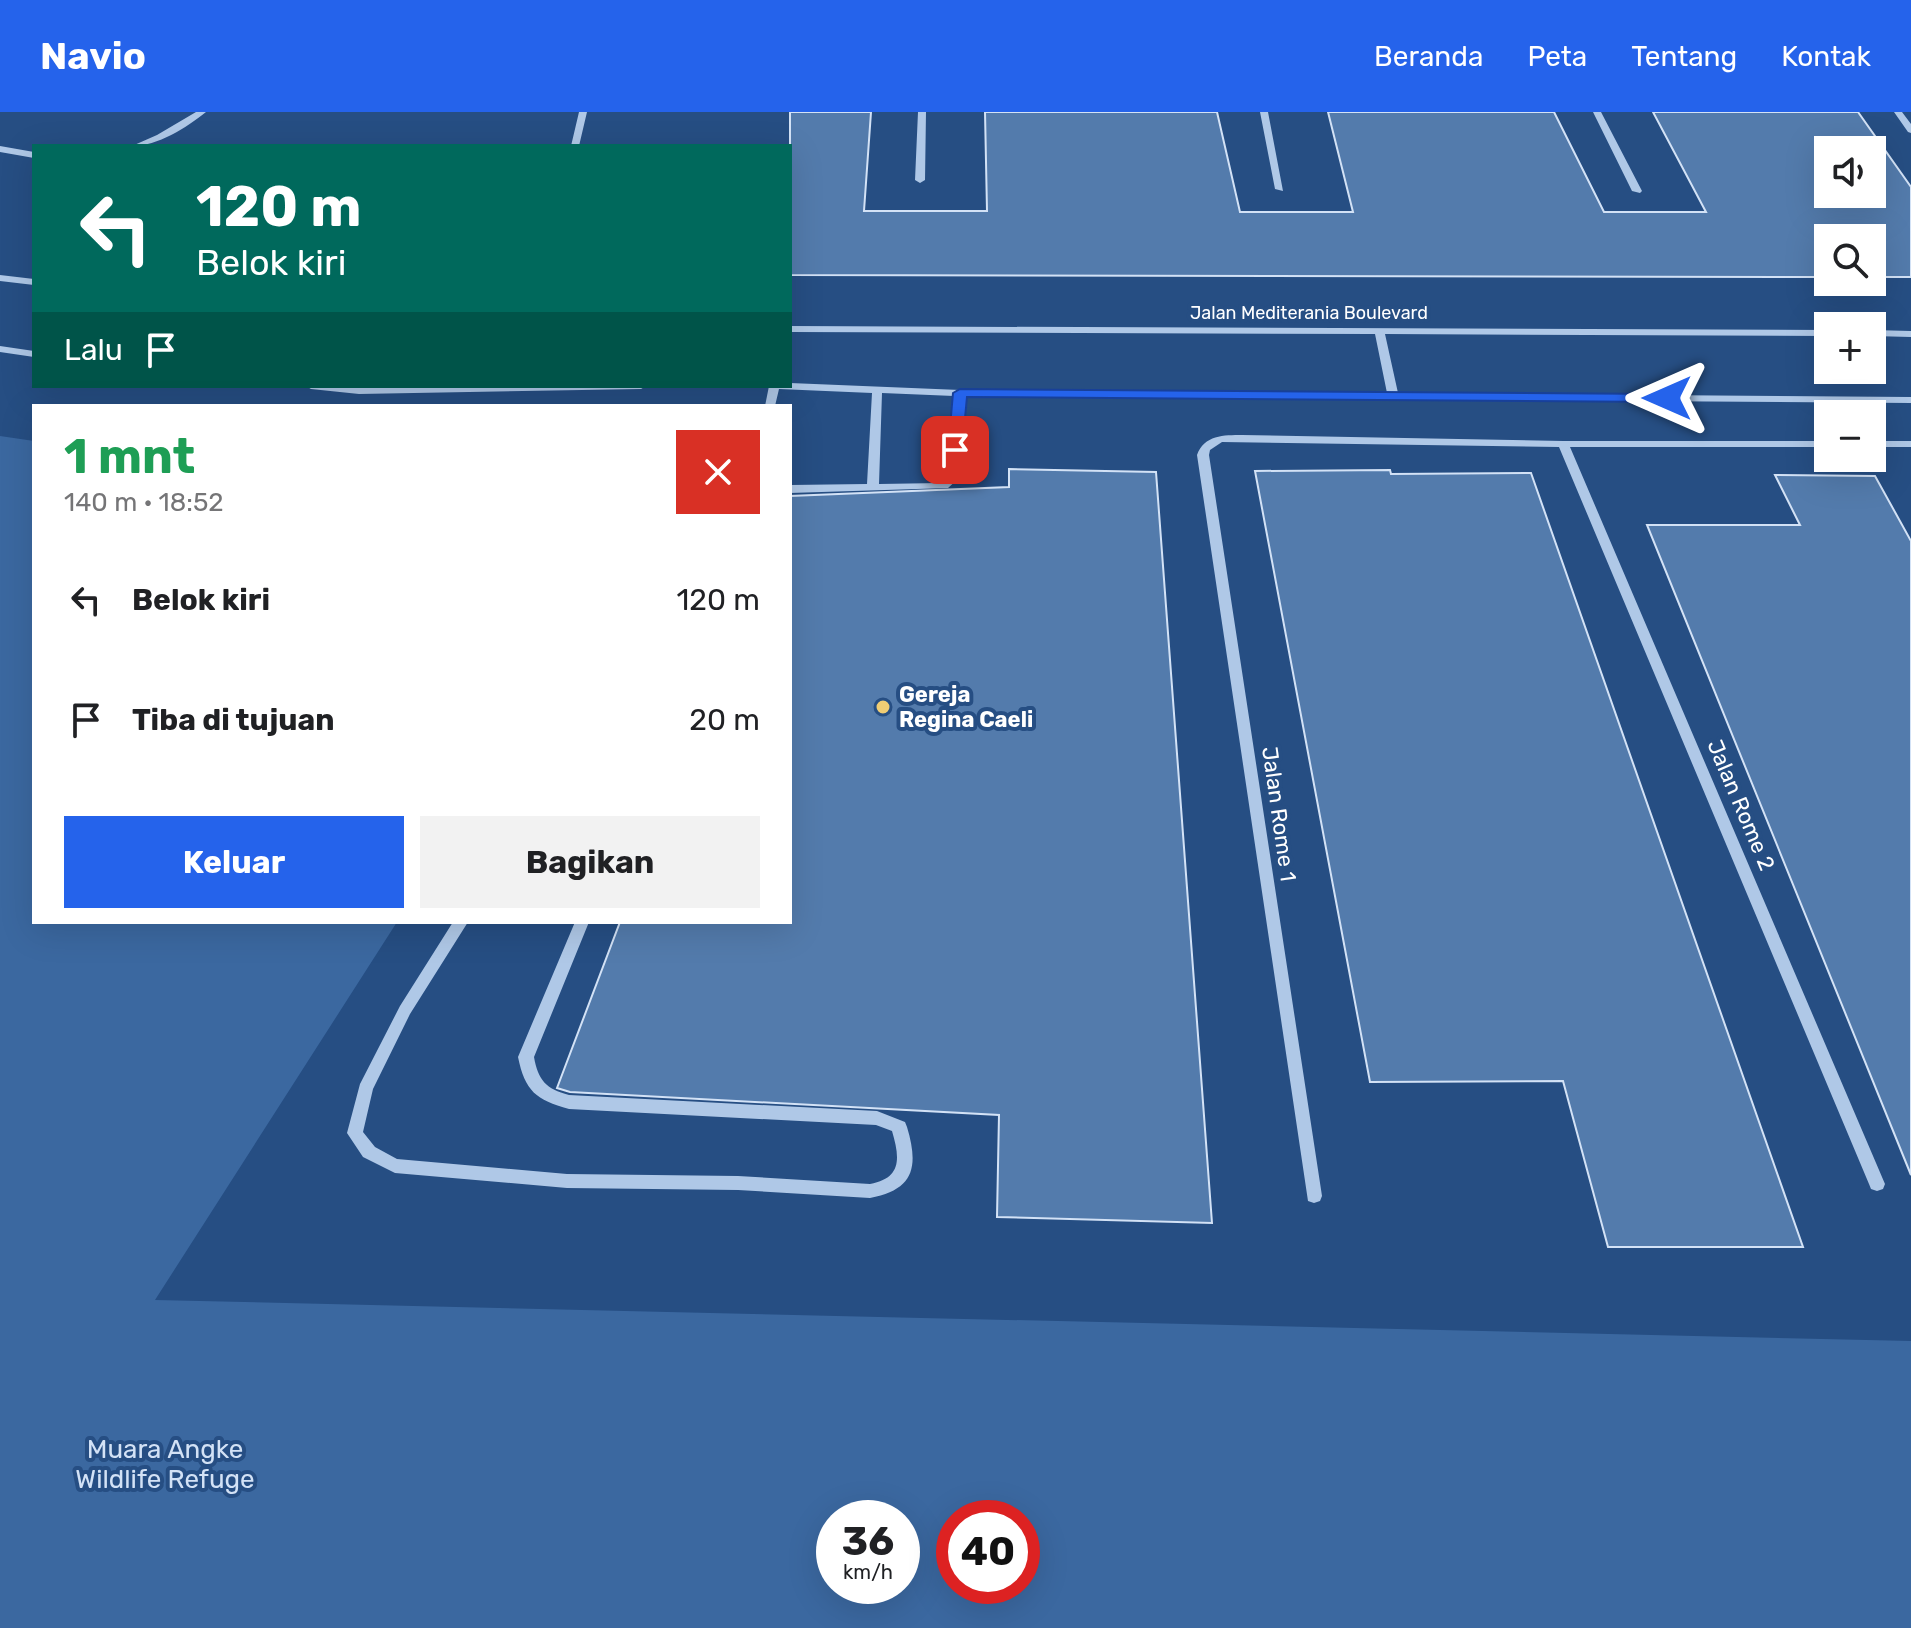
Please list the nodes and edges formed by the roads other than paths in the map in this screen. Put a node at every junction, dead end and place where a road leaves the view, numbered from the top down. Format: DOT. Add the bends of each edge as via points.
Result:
graph roads {
  1 [pos="202,112"];
  2 [pos="583,112"];
  3 [pos="922,112"];
  4 [pos="1264,112"];
  5 [pos="1597,112"];
  6 [pos="1898,112"];
  7 [pos="1911,130"];
  8 [pos="141,144"];
  9 [pos="575,144"];
  10 [pos="0,149"];
  11 [pos="32,155"];
  12 [pos="920,180"];
  13 [pos="1280,189"];
  14 [pos="1637,191"];
  15 [pos="0,278"];
  16 [pos="32,282"];
  17 [pos="792,329"];
  18 [pos="1379,331"];
  19 [pos="1814,333"];
  20 [pos="1886,333"];
  21 [pos="1911,334"];
  22 [pos="0,349"];
  23 [pos="32,354"];
  24 [pos="792,387"];
  25 [pos="330,388"];
  26 [pos="528,388"];
  27 [pos="877,390"];
  28 [pos="960,393"];
  29 [pos="1393,396"];
  30 [pos="1911,400"];
  31 [pos="1563,444"];
  32 [pos="1814,444"];
  33 [pos="1886,444"];
  34 [pos="1911,444"];
  35 [pos="873,485"];
  36 [pos="792,489"];
  37 [pos="460,924"];
  38 [pos="581,924"];
  39 [pos="1877,1184"];
  40 [pos="1314,1196"];
  1 -- 8 [label="street"];
  2 -- 9 [label="street"];
  3 -- 12 [label="street"];
  4 -- 13 [label="street"];
  5 -- 14 [label="street"];
  6 -- 7 [label="street"];
  10 -- 11 [label="street"];
  15 -- 16 [label="street"];
  17 -- 18 [label="street, Jalan Mediterania Boulevard"];
  18 -- 19 [label="street, Jalan Mediterania Boulevard"];
  18 -- 29 [label="street"];
  20 -- 21 [label="street"];
  22 -- 23 [label="street"];
  24 -- 27 [label="street"];
  25 -- 26 [label="street"];
  27 -- 28 [label="street"];
  27 -- 35 [label="street"];
  28 -- 29 [label="street"];
  28 -- 35 [label="street" via="952,479 930,488"];
  29 -- 30 [label="street"];
  31 -- 32 [label="street"];
  31 -- 39 [label="street, Jalan Rome 2"];
  31 -- 40 [label="street, Jalan Rome 1" via="1242,438 1211,442 1203,455"];
  33 -- 34 [label="street"];
  35 -- 36 [label="street"];
  37 -- 38 [label="street" via="405,1010 365,1089 355,1133 369,1152 395,1166 567,1181 870,1191 889,1189 900,1180 904,1172 899,1127 877,1118 569,1102 545,1096 529,1077 526,1057"];
}
